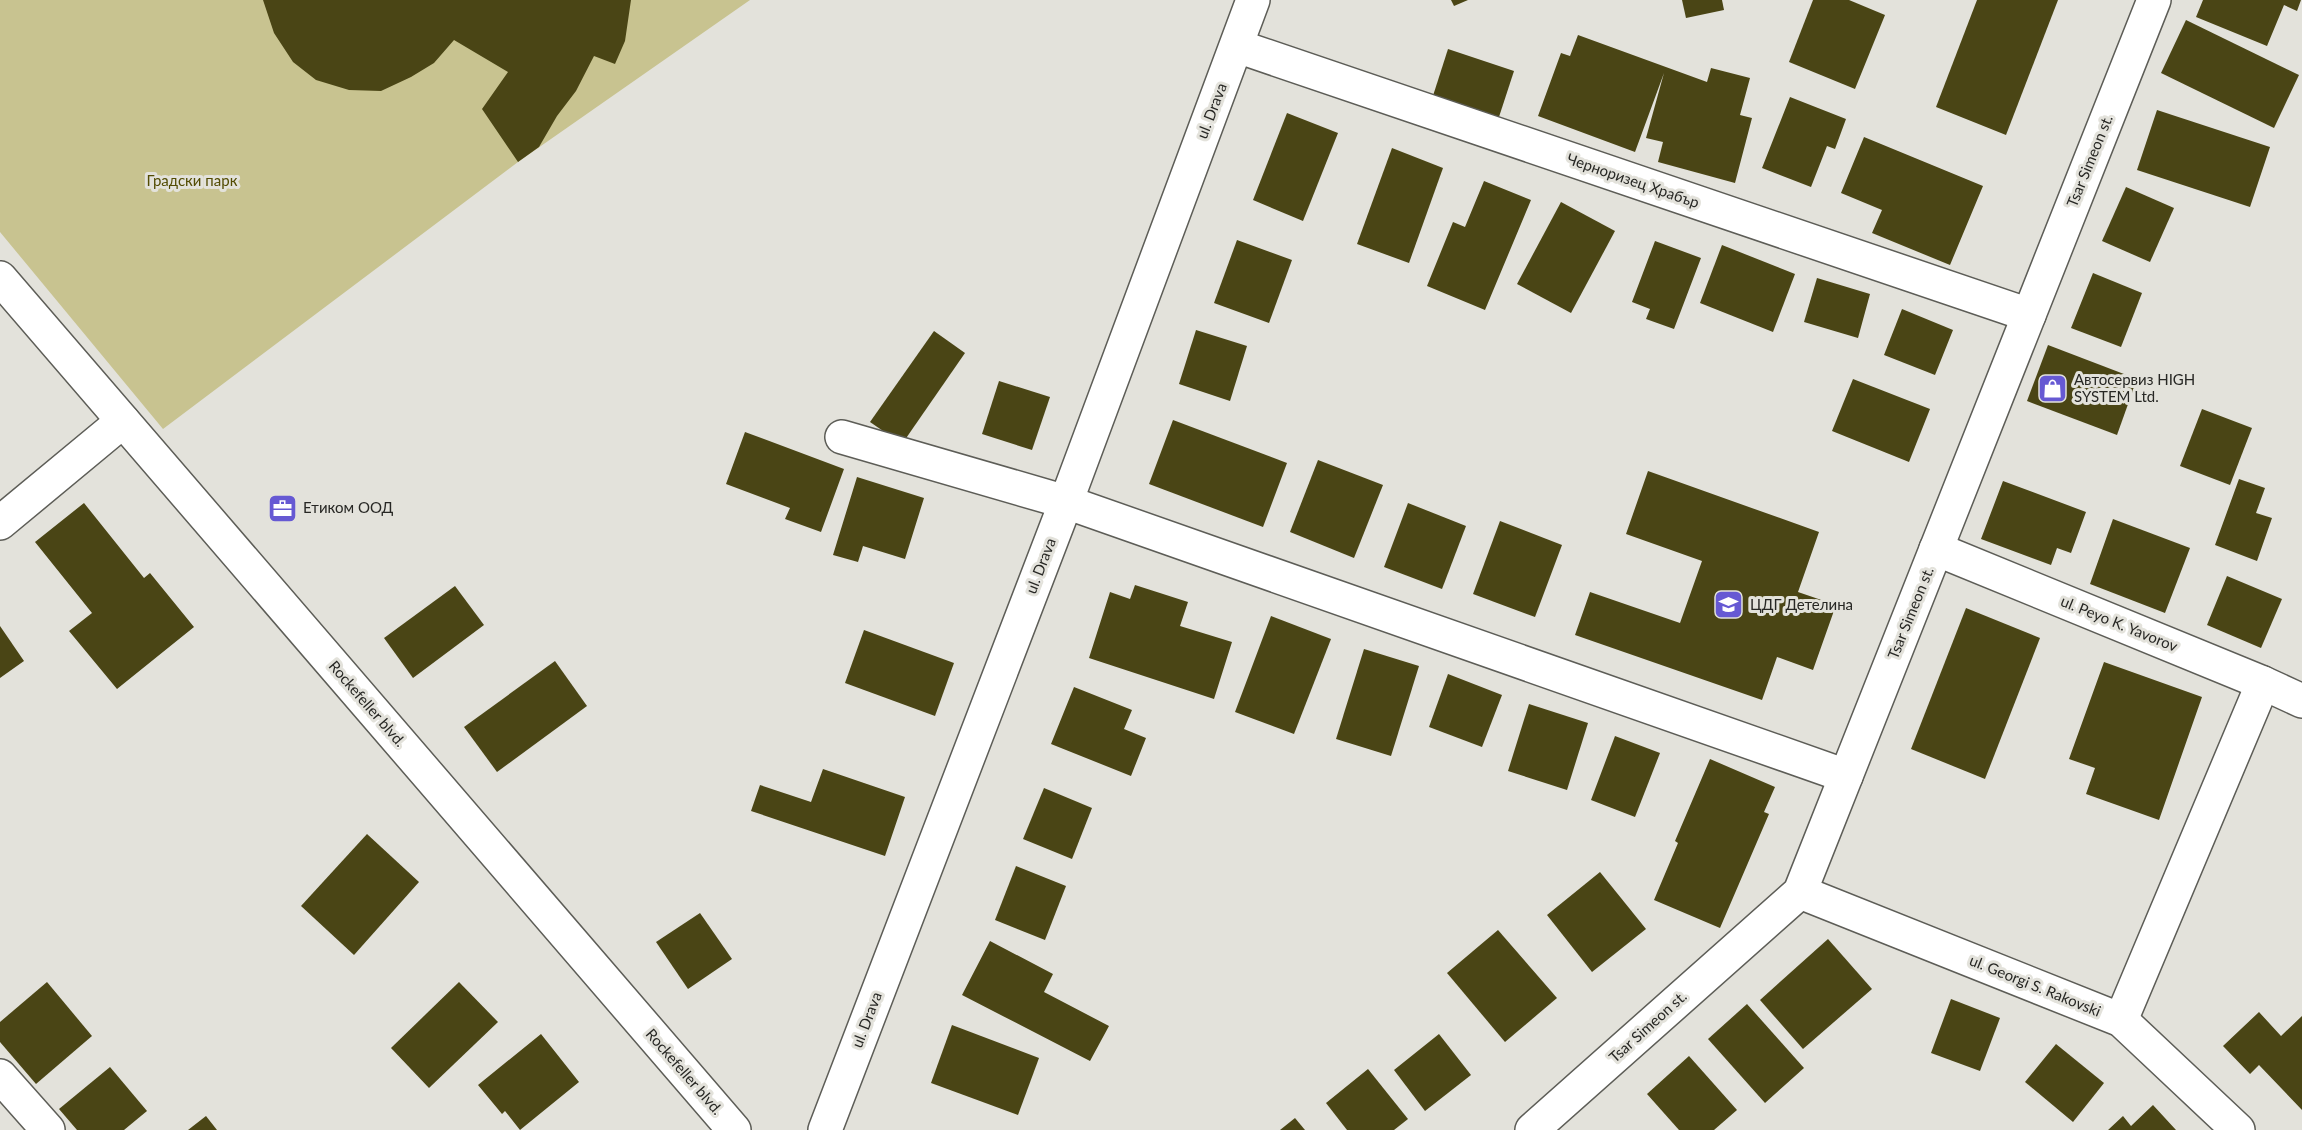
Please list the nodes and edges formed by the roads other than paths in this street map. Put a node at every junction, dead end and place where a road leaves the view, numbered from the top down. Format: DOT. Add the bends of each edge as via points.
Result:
graph roads {
  1 [pos="1254,0"];
  2 [pos="2154,0"];
  3 [pos="1237,46"];
  4 [pos="0,278"];
  5 [pos="2029,315"];
  6 [pos="123,422"];
  7 [pos="842,437"];
  8 [pos="1066,501"];
  9 [pos="0,523"];
  10 [pos="1936,549"];
  11 [pos="2263,683"];
  12 [pos="2302,701"];
  13 [pos="1846,776"];
  14 [pos="1800,892"];
  15 [pos="2121,1020"];
  16 [pos="0,1076"];
  17 [pos="48,1130"];
  18 [pos="734,1130"];
  19 [pos="825,1130"];
  20 [pos="1532,1130"];
  21 [pos="2238,1130"];
  1 -- 3 [label="street, ul. Drava"];
  2 -- 5 [label="street, Tsar Simeon st."];
  3 -- 5 [label="street, Черноризец Храбър"];
  3 -- 8 [label="street, ul. Drava"];
  4 -- 6 [label="street, Rockefeller blvd."];
  5 -- 10 [label="street, Tsar Simeon st."];
  6 -- 9 [label="street"];
  6 -- 18 [label="street, Rockefeller blvd."];
  7 -- 8 [label="street"];
  8 -- 13 [label="street"];
  8 -- 19 [label="street, ul. Drava"];
  10 -- 11 [label="street, ul. Peyo K. Yavorov"];
  10 -- 13 [label="street, Tsar Simeon st."];
  11 -- 12 [label="street, ul. Peyo K. Yavorov"];
  11 -- 15 [label="street"];
  13 -- 14 [label="street, Tsar Simeon st."];
  14 -- 15 [label="street, ul. Georgi S. Rakovski"];
  14 -- 20 [label="street, Tsar Simeon st."];
  15 -- 21 [label="street, ul. Georgi S. Rakovski"];
  16 -- 17 [label="street"];
}
